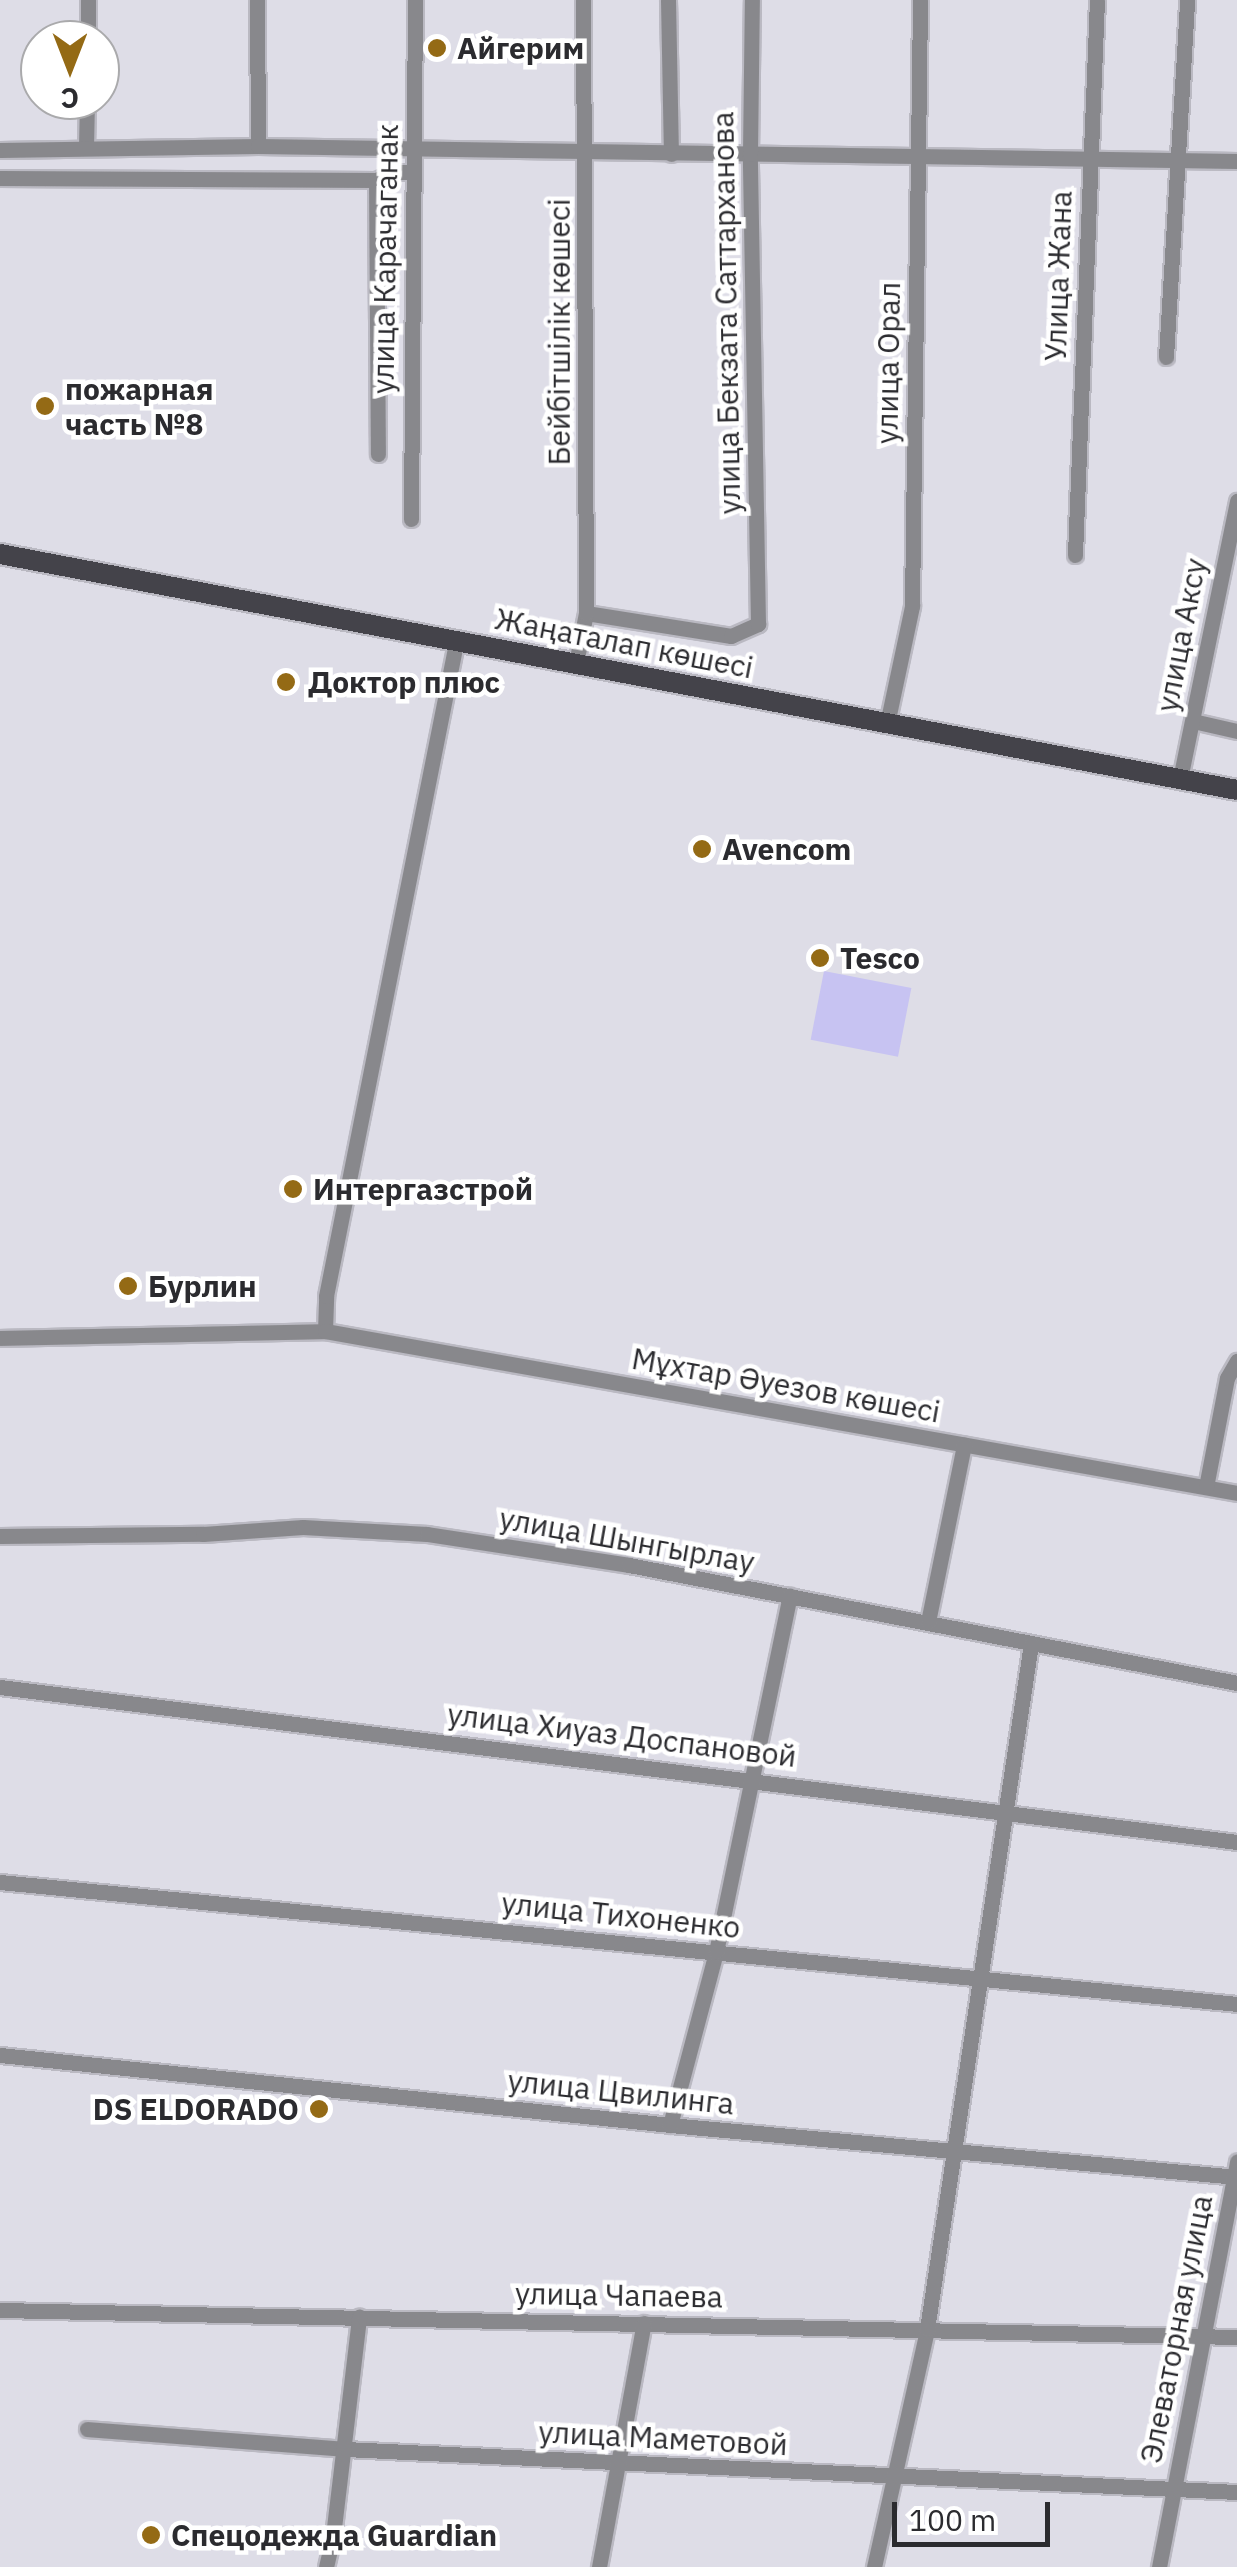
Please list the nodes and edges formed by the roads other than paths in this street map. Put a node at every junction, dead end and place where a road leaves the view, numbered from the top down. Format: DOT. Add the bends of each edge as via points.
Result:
graph roads {
  1 [pos="257,0"];
  2 [pos="415,0"];
  3 [pos="583,0"];
  4 [pos="668,0"];
  5 [pos="752,0"];
  6 [pos="920,0"];
  7 [pos="1097,0"];
  8 [pos="1186,0"];
  9 [pos="87,120"];
  10 [pos="258,146"];
  11 [pos="86,148"];
  12 [pos="414,149"];
  13 [pos="0,150"];
  14 [pos="586,151"];
  15 [pos="671,154"];
  16 [pos="750,154"];
  17 [pos="918,156"];
  18 [pos="1090,158"];
  19 [pos="1177,160"];
  20 [pos="1237,161"];
  21 [pos="410,172"];
  22 [pos="0,178"];
  23 [pos="376,180"];
  24 [pos="1166,357"];
  25 [pos="378,454"];
  26 [pos="1237,501"];
  27 [pos="411,520"];
  28 [pos="0,554"];
  29 [pos="1075,555"];
  30 [pos="586,613"];
  31 [pos="456,643"];
  32 [pos="576,663"];
  33 [pos="1193,722"];
  34 [pos="887,724"];
  35 [pos="1237,731"];
  36 [pos="1180,779"];
  37 [pos="1237,790"];
  38 [pos="325,1331"];
  39 [pos="0,1338"];
  40 [pos="1237,1361"];
  41 [pos="964,1445"];
  42 [pos="1206,1487"];
  43 [pos="1237,1492"];
  44 [pos="0,1536"];
  45 [pos="790,1596"];
  46 [pos="928,1622"];
  47 [pos="1031,1644"];
  48 [pos="1237,1683"];
  49 [pos="0,1688"];
  50 [pos="750,1778"];
  51 [pos="1004,1809"];
  52 [pos="1237,1842"];
  53 [pos="0,1882"];
  54 [pos="716,1952"];
  55 [pos="980,1978"];
  56 [pos="1237,2004"];
  57 [pos="0,2055"];
  58 [pos="670,2125"];
  59 [pos="954,2151"];
  60 [pos="1236,2172"];
  61 [pos="0,2310"];
  62 [pos="359,2317"];
  63 [pos="644,2323"];
  64 [pos="927,2329"];
  65 [pos="1202,2336"];
  66 [pos="1237,2338"];
  67 [pos="87,2429"];
  68 [pos="345,2449"];
  69 [pos="615,2463"];
  70 [pos="892,2477"];
  71 [pos="1174,2489"];
  72 [pos="1237,2492"];
  73 [pos="326,2567"];
  74 [pos="598,2567"];
  75 [pos="874,2567"];
  76 [pos="1159,2567"];
  1 -- 10 [label="street"];
  2 -- 12 [label="street, улица Карачаганак"];
  3 -- 14 [label="street, Бейбітшілік көшесі"];
  4 -- 15 [label="street"];
  5 -- 16 [label="street, улица Бекзата Саттарханова"];
  6 -- 17 [label="street, улица Орал"];
  7 -- 18 [label="street, Улица Жана"];
  8 -- 19 [label="street"];
  9 -- 11 [label="street"];
  10 -- 11 [label="street"];
  10 -- 12 [label="street"];
  11 -- 13 [label="street"];
  12 -- 14 [label="street"];
  12 -- 21 [label="street, улица Карачаганак"];
  14 -- 15 [label="street"];
  14 -- 30 [label="street, Бейбітшілік көшесі"];
  15 -- 16 [label="street"];
  16 -- 17 [label="street"];
  16 -- 30 [label="street, улица Бекзата Саттарханова" via="758,624 731,636"];
  17 -- 18 [label="street"];
  17 -- 34 [label="street, улица Орал" via="912,606"];
  18 -- 19 [label="street"];
  18 -- 29 [label="street, Улица Жана"];
  19 -- 20 [label="street"];
  19 -- 24 [label="street"];
  21 -- 23 [label="street"];
  21 -- 27 [label="street, улица Карачаганак"];
  22 -- 23 [label="street"];
  23 -- 25 [label="street"];
  26 -- 33 [label="street, улица Аксу"];
  28 -- 31 [label="main road, Жаңаталап көшесі"];
  30 -- 32 [label="street, Бейбітшілік көшесі"];
  31 -- 32 [label="main road, Жаңаталап көшесі"];
  31 -- 38 [label="street" via="330,1277"];
  32 -- 34 [label="main road, Жаңаталап көшесі"];
  33 -- 35 [label="street"];
  33 -- 36 [label="street, улица Аксу"];
  34 -- 36 [label="main road, Жаңаталап көшесі"];
  36 -- 37 [label="main road, Жаңаталап көшесі"];
  38 -- 39 [label="street, Мұхтар Әуезов көшесі"];
  38 -- 41 [label="street, Мұхтар Әуезов көшесі"];
  40 -- 42 [label="street" via="1227,1378"];
  41 -- 42 [label="street, Мұхтар Әуезов көшесі"];
  41 -- 46 [label="street"];
  42 -- 43 [label="street, Мұхтар Әуезов көшесі"];
  44 -- 45 [label="street, улица Шынгырлау" via="365,1528 611,1562"];
  45 -- 46 [label="street, улица Шынгырлау"];
  45 -- 50 [label="street"];
  46 -- 47 [label="street, улица Шынгырлау"];
  47 -- 48 [label="street, улица Шынгырлау"];
  47 -- 51 [label="street"];
  49 -- 50 [label="street, улица Хиуаз Доспановой"];
  50 -- 51 [label="street, улица Хиуаз Доспановой"];
  50 -- 54 [label="street"];
  51 -- 52 [label="street, улица Хиуаз Доспановой"];
  51 -- 55 [label="street"];
  53 -- 54 [label="street, улица Тихоненко"];
  54 -- 55 [label="street, улица Тихоненко"];
  54 -- 58 [label="street"];
  55 -- 56 [label="street, улица Тихоненко"];
  55 -- 59 [label="street"];
  57 -- 58 [label="street, улица Цвилинга"];
  58 -- 59 [label="street, улица Цвилинга"];
  59 -- 60 [label="street, улица Цвилинга"];
  59 -- 64 [label="street"];
  60 -- 65 [label="street, Элеваторная улица"];
  61 -- 62 [label="street, улица Чапаева"];
  62 -- 63 [label="street, улица Чапаева"];
  62 -- 68 [label="street"];
  63 -- 64 [label="street, улица Чапаева"];
  63 -- 69 [label="street"];
  64 -- 65 [label="street, улица Чапаева"];
  64 -- 70 [label="street"];
  65 -- 66 [label="street, улица Чапаева"];
  65 -- 71 [label="street, Элеваторная улица"];
  67 -- 68 [label="street, улица Маметовой"];
  68 -- 69 [label="street, улица Маметовой"];
  68 -- 73 [label="street"];
  69 -- 70 [label="street, улица Маметовой"];
  69 -- 74 [label="street"];
  70 -- 71 [label="street, улица Маметовой"];
  70 -- 75 [label="street"];
  71 -- 72 [label="street, улица Маметовой"];
  71 -- 76 [label="street, Элеваторная улица"];
}
